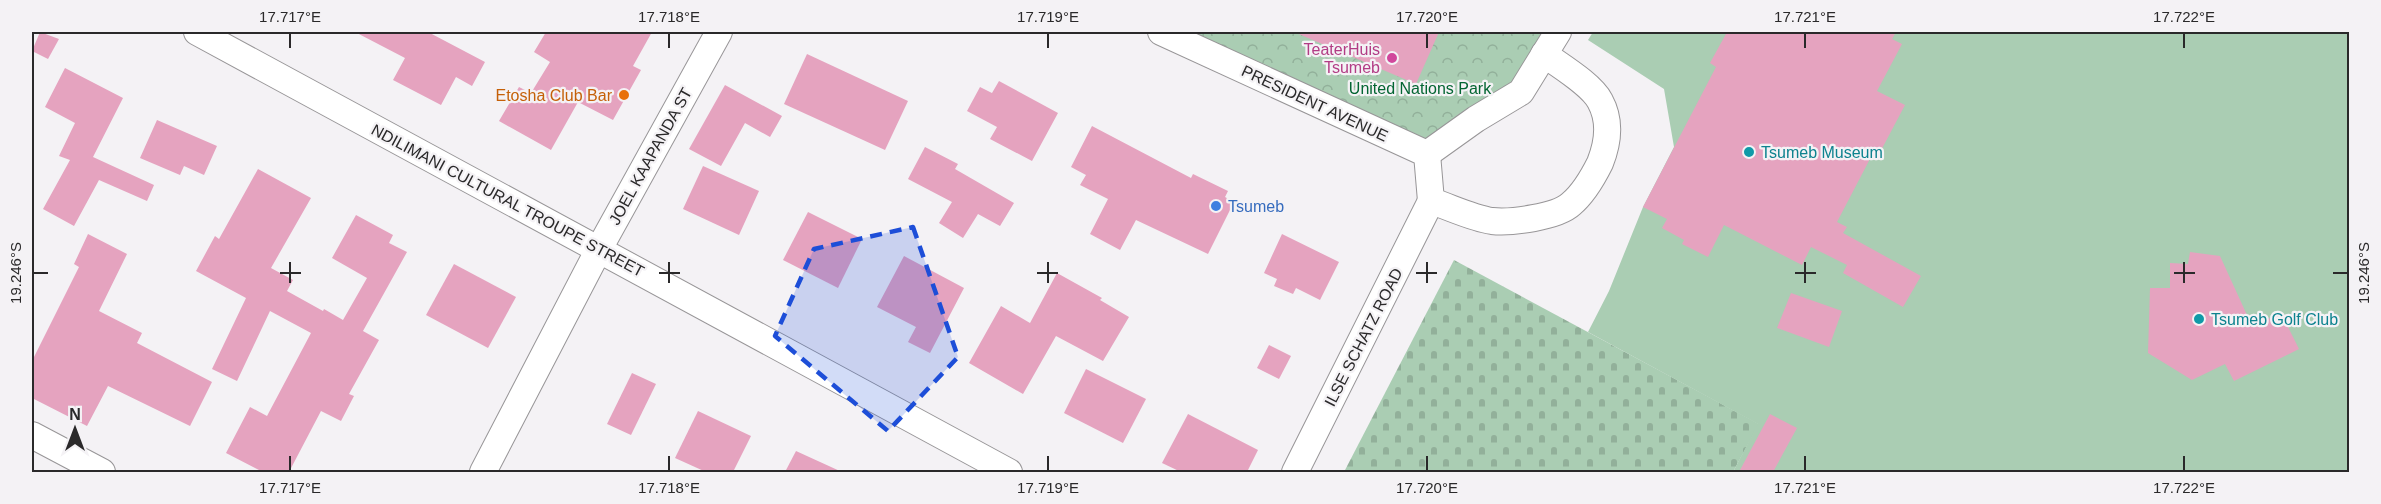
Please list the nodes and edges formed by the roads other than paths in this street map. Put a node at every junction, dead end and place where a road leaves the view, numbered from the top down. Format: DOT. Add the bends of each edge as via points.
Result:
graph roads {
  1 [pos="197,32"];
  2 [pos="719,32"];
  3 [pos="1161,32"];
  4 [pos="1558,32"];
  5 [pos="1544,54"];
  6 [pos="1427,154"];
  7 [pos="1431,201"];
  8 [pos="599,249"];
  9 [pos="32,436"];
  10 [pos="102,472"];
  11 [pos="483,472"];
  12 [pos="1009,472"];
  13 [pos="1295,472"];
  1 -- 8 [label="street, NDILIMANI CULTURAL TROUPE STREET"];
  2 -- 8 [label="street, JOEL KAAPANDA ST"];
  3 -- 6 [label="street, PRESIDENT AVENUE"];
  4 -- 5 [label="street"];
  5 -- 6 [label="street" via="1521,92"];
  5 -- 7 [label="street" via="1600,100 1607,121 1604,152 1586,187 1571,205 1516,221 1491,220"];
  6 -- 7 [label="street"];
  7 -- 13 [label="street, ILSE SCHATZ ROAD"];
  8 -- 11 [label="street, JOEL KAAPANDA ST"];
  8 -- 12 [label="street, NDILIMANI CULTURAL TROUPE STREET"];
  9 -- 10 [label="street"];
}
